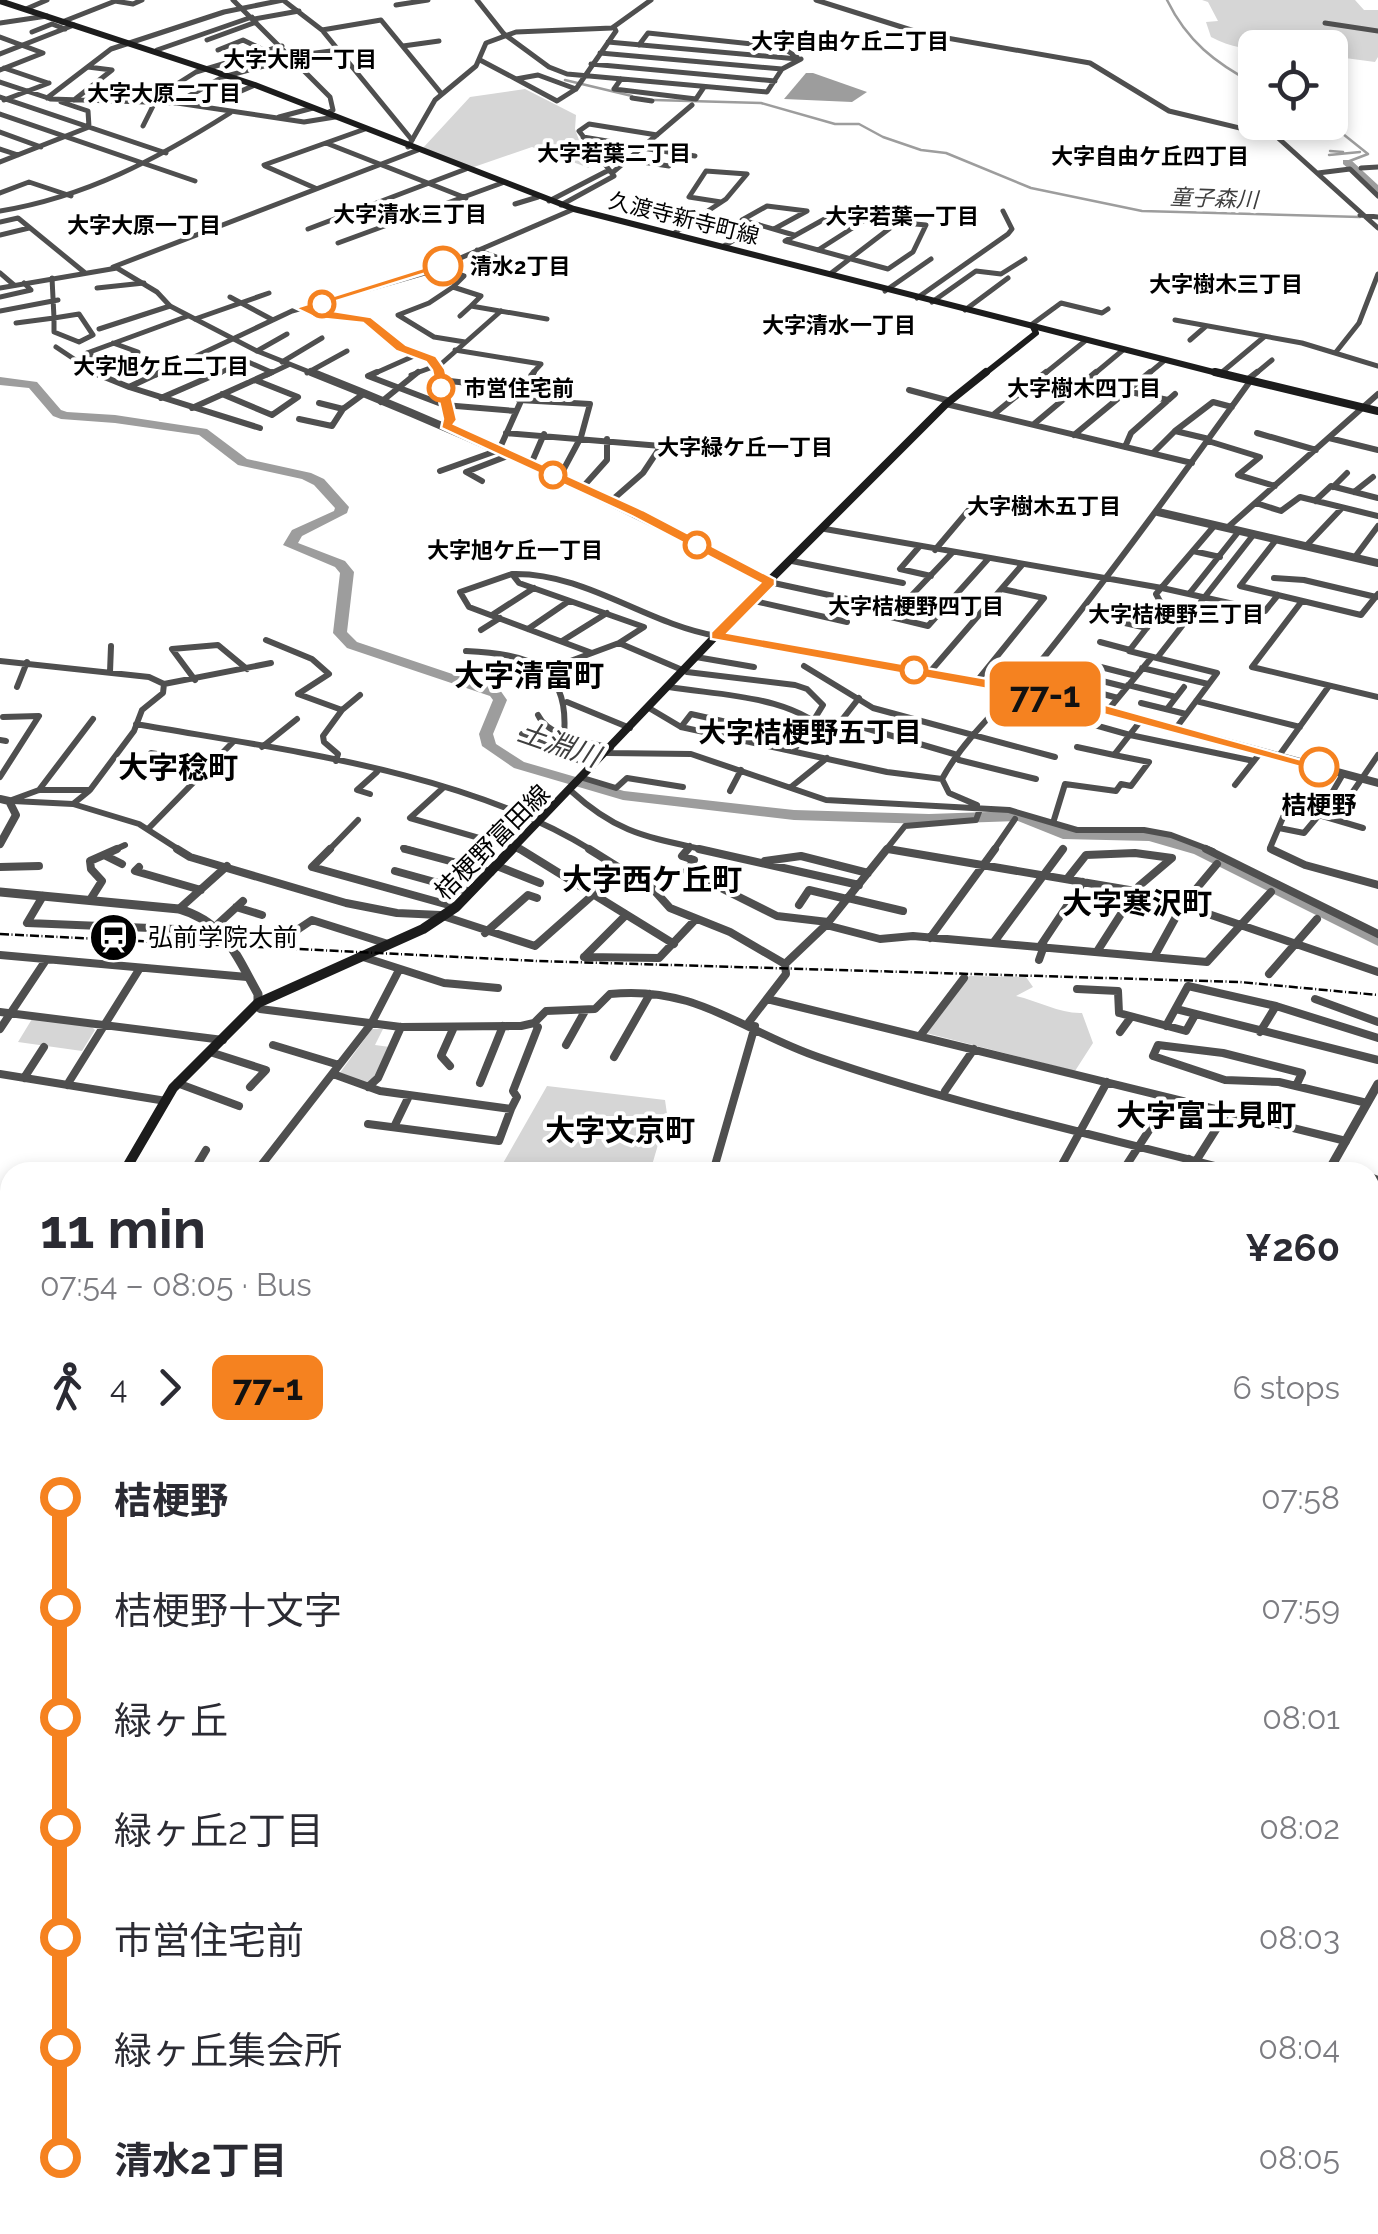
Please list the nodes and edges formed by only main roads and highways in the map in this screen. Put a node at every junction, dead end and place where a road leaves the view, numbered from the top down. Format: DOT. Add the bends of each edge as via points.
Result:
graph roads {
  1 [pos="0,3"];
  2 [pos="1034,329"];
  3 [pos="1378,411"];
  4 [pos="130,1162"];
  1 -- 2 [label="main road, 久渡寺新寺町線" via="158,50 574,209"];
  2 -- 3 [label="main road, 久渡寺新寺町線"];
  2 -- 4 [label="main road, 桔梗野富田線" via="948,402 456,907 258,1003 177,1083"];
}
